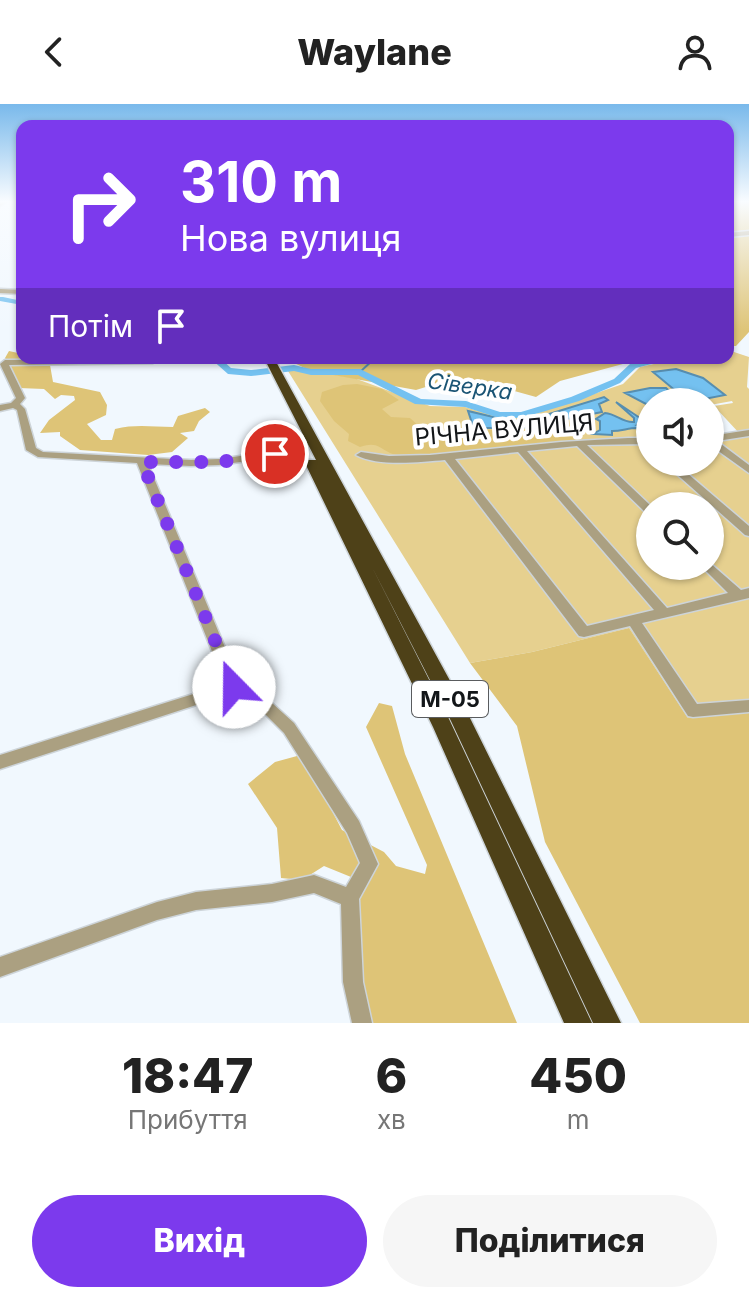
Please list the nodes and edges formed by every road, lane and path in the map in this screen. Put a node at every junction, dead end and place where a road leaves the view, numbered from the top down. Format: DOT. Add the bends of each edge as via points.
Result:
graph roads {
  1 [pos="16,362"];
  2 [pos="266,364"];
  3 [pos="276,382"];
  4 [pos="14,405"];
  5 [pos="0,408"];
  6 [pos="749,433"];
  7 [pos="724,437"];
  8 [pos="636,442"];
  9 [pos="580,444"];
  10 [pos="522,451"];
  11 [pos="724,451"];
  12 [pos="275,454"];
  13 [pos="361,455"];
  14 [pos="449,458"];
  15 [pos="142,462"];
  16 [pos="749,470"];
  17 [pos="684,476"];
  18 [pos="636,498"];
  19 [pos="749,532"];
  20 [pos="724,579"];
  21 [pos="744,595"];
  22 [pos="665,614"];
  23 [pos="634,621"];
  24 [pos="234,687"];
  25 [pos="749,706"];
  26 [pos="0,762"];
  27 [pos="350,898"];
  28 [pos="0,967"];
  29 [pos="362,1023"];
  30 [pos="578,1023"];
  31 [pos="607,1023"];
  1 -- 4 [label="street" via="4,364 21,398"];
  2 -- 3 [label="highway, М-05"];
  3 -- 30 [label="highway, М-05"];
  3 -- 31 [label="highway, М-05" via="459,716"];
  4 -- 5 [label="street"];
  4 -- 15 [label="street" via="21,409 34,453"];
  6 -- 7 [label="street"];
  8 -- 9 [label="street, РІЧНА ВУЛИЦЯ"];
  9 -- 10 [label="street, РІЧНА ВУЛИЦЯ"];
  9 -- 18 [label="street"];
  10 -- 14 [label="street, РІЧНА ВУЛИЦЯ"];
  10 -- 22 [label="street"];
  11 -- 16 [label="street"];
  12 -- 15 [label="street" via="219,462"];
  13 -- 14 [label="street, РІЧНА ВУЛИЦЯ" via="386,460"];
  14 -- 23 [label="street" via="584,632"];
  15 -- 24 [label="street"];
  17 -- 19 [label="street"];
  20 -- 21 [label="street"];
  21 -- 22 [label="street"];
  22 -- 23 [label="street"];
  23 -- 25 [label="street" via="693,711"];
  24 -- 26 [label="street"];
  24 -- 27 [label="street" via="289,728 353,827 369,864"];
  27 -- 28 [label="street" via="314,884 196,901"];
  27 -- 29 [label="street" via="353,982"];
}
